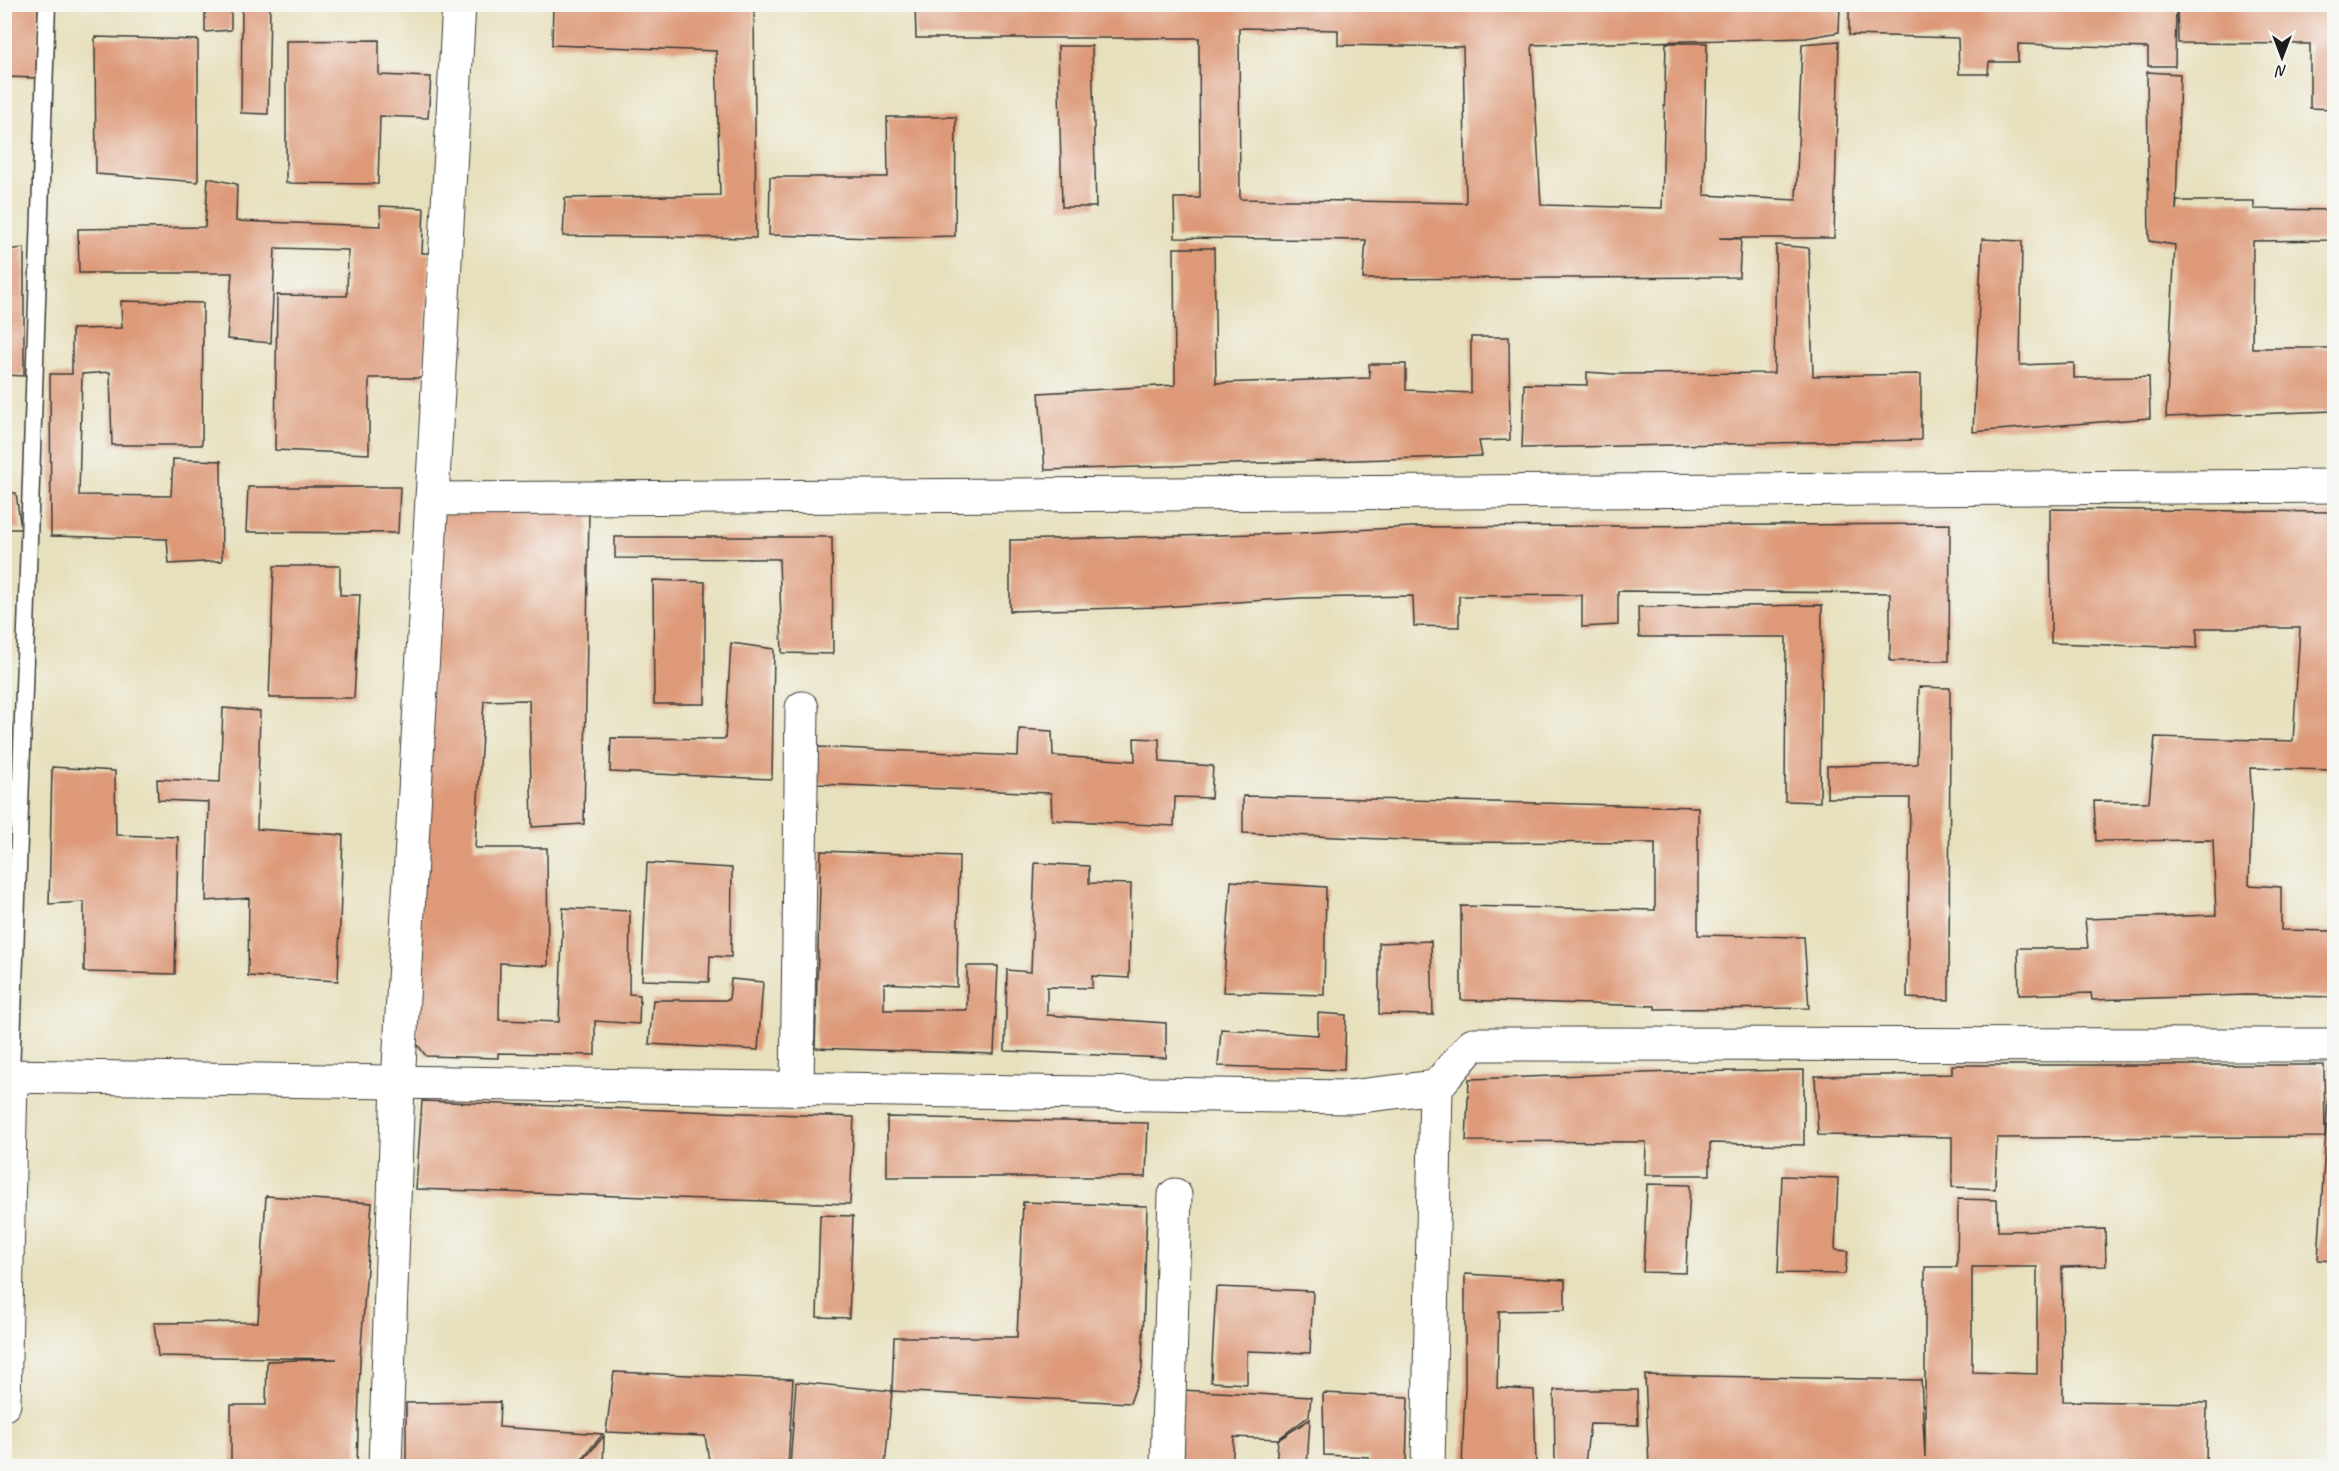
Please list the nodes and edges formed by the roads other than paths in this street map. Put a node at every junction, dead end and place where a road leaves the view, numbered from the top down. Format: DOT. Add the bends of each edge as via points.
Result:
graph roads {
  1 [pos="47,4"];
  2 [pos="459,4"];
  3 [pos="2334,486"];
  4 [pos="432,499"];
  5 [pos="802,708"];
  6 [pos="2334,1045"];
  7 [pos="8,1076"];
  8 [pos="398,1083"];
  9 [pos="1436,1088"];
  10 [pos="797,1089"];
  11 [pos="1174,1195"];
  12 [pos="4,1404"];
  13 [pos="385,1467"];
  14 [pos="1167,1467"];
  15 [pos="1428,1467"];
  1 -- 7 [label="lane"];
  2 -- 4 [label="street"];
  3 -- 4 [label="street"];
  4 -- 8 [label="street"];
  5 -- 10 [label="street"];
  6 -- 9 [label="street" via="1473,1044"];
  7 -- 8 [label="street"];
  7 -- 12 [label="street"];
  8 -- 10 [label="street"];
  8 -- 13 [label="street"];
  9 -- 10 [label="street" via="1350,1097"];
  9 -- 15 [label="street"];
  11 -- 14 [label="street"];
}
